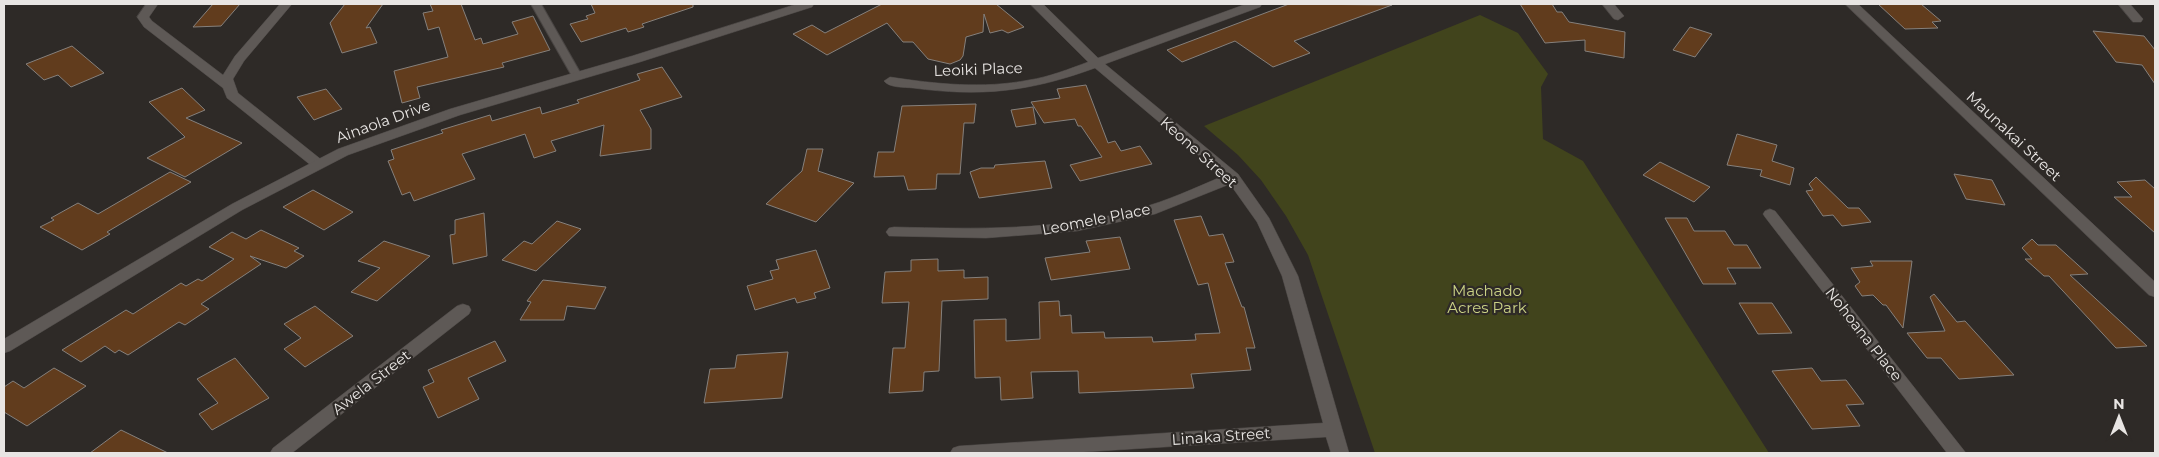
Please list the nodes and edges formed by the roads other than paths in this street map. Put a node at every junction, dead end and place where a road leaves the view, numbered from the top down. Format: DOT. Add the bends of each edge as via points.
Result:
graph roads {
  1 [pos="152,4"];
  2 [pos="286,4"];
  3 [pos="536,4"];
  4 [pos="763,4"];
  5 [pos="808,4"];
  6 [pos="1036,4"];
  7 [pos="1256,4"];
  8 [pos="1608,4"];
  9 [pos="1851,4"];
  10 [pos="2124,4"];
  11 [pos="1618,16"];
  12 [pos="759,18"];
  13 [pos="2137,18"];
  14 [pos="1096,63"];
  15 [pos="577,76"];
  16 [pos="890,81"];
  17 [pos="230,87"];
  18 [pos="318,164"];
  19 [pos="1233,177"];
  20 [pos="1770,214"];
  21 [pos="894,232"];
  22 [pos="2155,292"];
  23 [pos="463,310"];
  24 [pos="4,348"];
  25 [pos="1333,429"];
  26 [pos="279,453"];
  27 [pos="959,453"];
  28 [pos="1340,453"];
  29 [pos="1957,453"];
  1 -- 17 [label="street" via="143,17 148,24"];
  2 -- 17 [label="street" via="239,59 227,79"];
  3 -- 15 [label="lane"];
  4 -- 12 [label="street"];
  5 -- 12 [label="street, Ainaola Drive"];
  6 -- 14 [label="street, Keone Street"];
  7 -- 14 [label="street, Leoiki Place"];
  8 -- 11 [label="street"];
  9 -- 22 [label="street, Maunakai Street"];
  10 -- 13 [label="street"];
  12 -- 15 [label="street, Ainaola Drive" via="636,60"];
  14 -- 16 [label="street, Leoiki Place" via="1030,84 995,88 932,87"];
  14 -- 19 [label="street, Keone Street"];
  15 -- 18 [label="street, Ainaola Drive" via="455,112"];
  17 -- 18 [label="street" via="232,95"];
  18 -- 24 [label="street, Ainaola Drive" via="237,207"];
  19 -- 21 [label="street, Leomele Place" via="1137,214 1056,230 973,235"];
  19 -- 25 [label="street, Keone Street" via="1264,221 1290,276"];
  20 -- 29 [label="street, Nohoana Place"];
  23 -- 26 [label="street, Awela Street"];
  25 -- 27 [label="street, Linaka Street"];
  25 -- 28 [label="street, Keone Street"];
}
